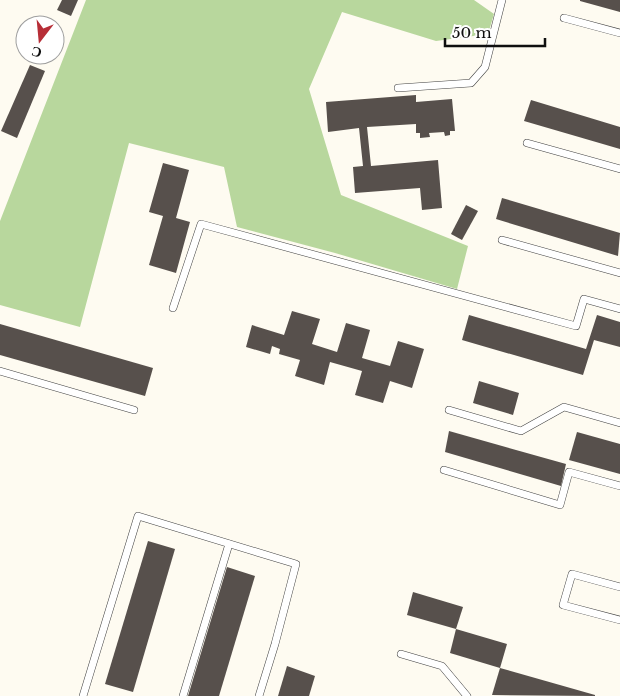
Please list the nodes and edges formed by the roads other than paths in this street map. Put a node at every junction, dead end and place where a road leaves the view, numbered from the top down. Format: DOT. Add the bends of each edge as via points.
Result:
graph roads {
  1 [pos="502,0"];
  2 [pos="564,18"];
  3 [pos="620,33"];
  4 [pos="398,88"];
  5 [pos="526,144"];
  6 [pos="620,169"];
  7 [pos="502,240"];
  8 [pos="620,273"];
  9 [pos="173,308"];
  10 [pos="620,309"];
  11 [pos="0,371"];
  12 [pos="134,410"];
  13 [pos="449,410"];
  14 [pos="620,423"];
  15 [pos="444,470"];
  16 [pos="620,486"];
  17 [pos="229,544"];
  18 [pos="620,587"];
  19 [pos="620,620"];
  20 [pos="400,654"];
  21 [pos="83,696"];
  22 [pos="183,696"];
  23 [pos="259,696"];
  24 [pos="467,696"];
  1 -- 4 [label="lane" via="485,68 471,83"];
  2 -- 3 [label="lane"];
  5 -- 6 [label="lane"];
  7 -- 8 [label="lane"];
  9 -- 10 [label="lane" via="201,224 576,326 584,299"];
  11 -- 12 [label="lane"];
  13 -- 14 [label="lane" via="521,431 564,407"];
  15 -- 16 [label="lane" via="560,504 569,472"];
  17 -- 21 [label="lane" via="138,516"];
  17 -- 22 [label="lane"];
  17 -- 23 [label="lane" via="296,564"];
  18 -- 19 [label="lane" via="572,574 564,605"];
  20 -- 24 [label="lane" via="442,666"];
}
